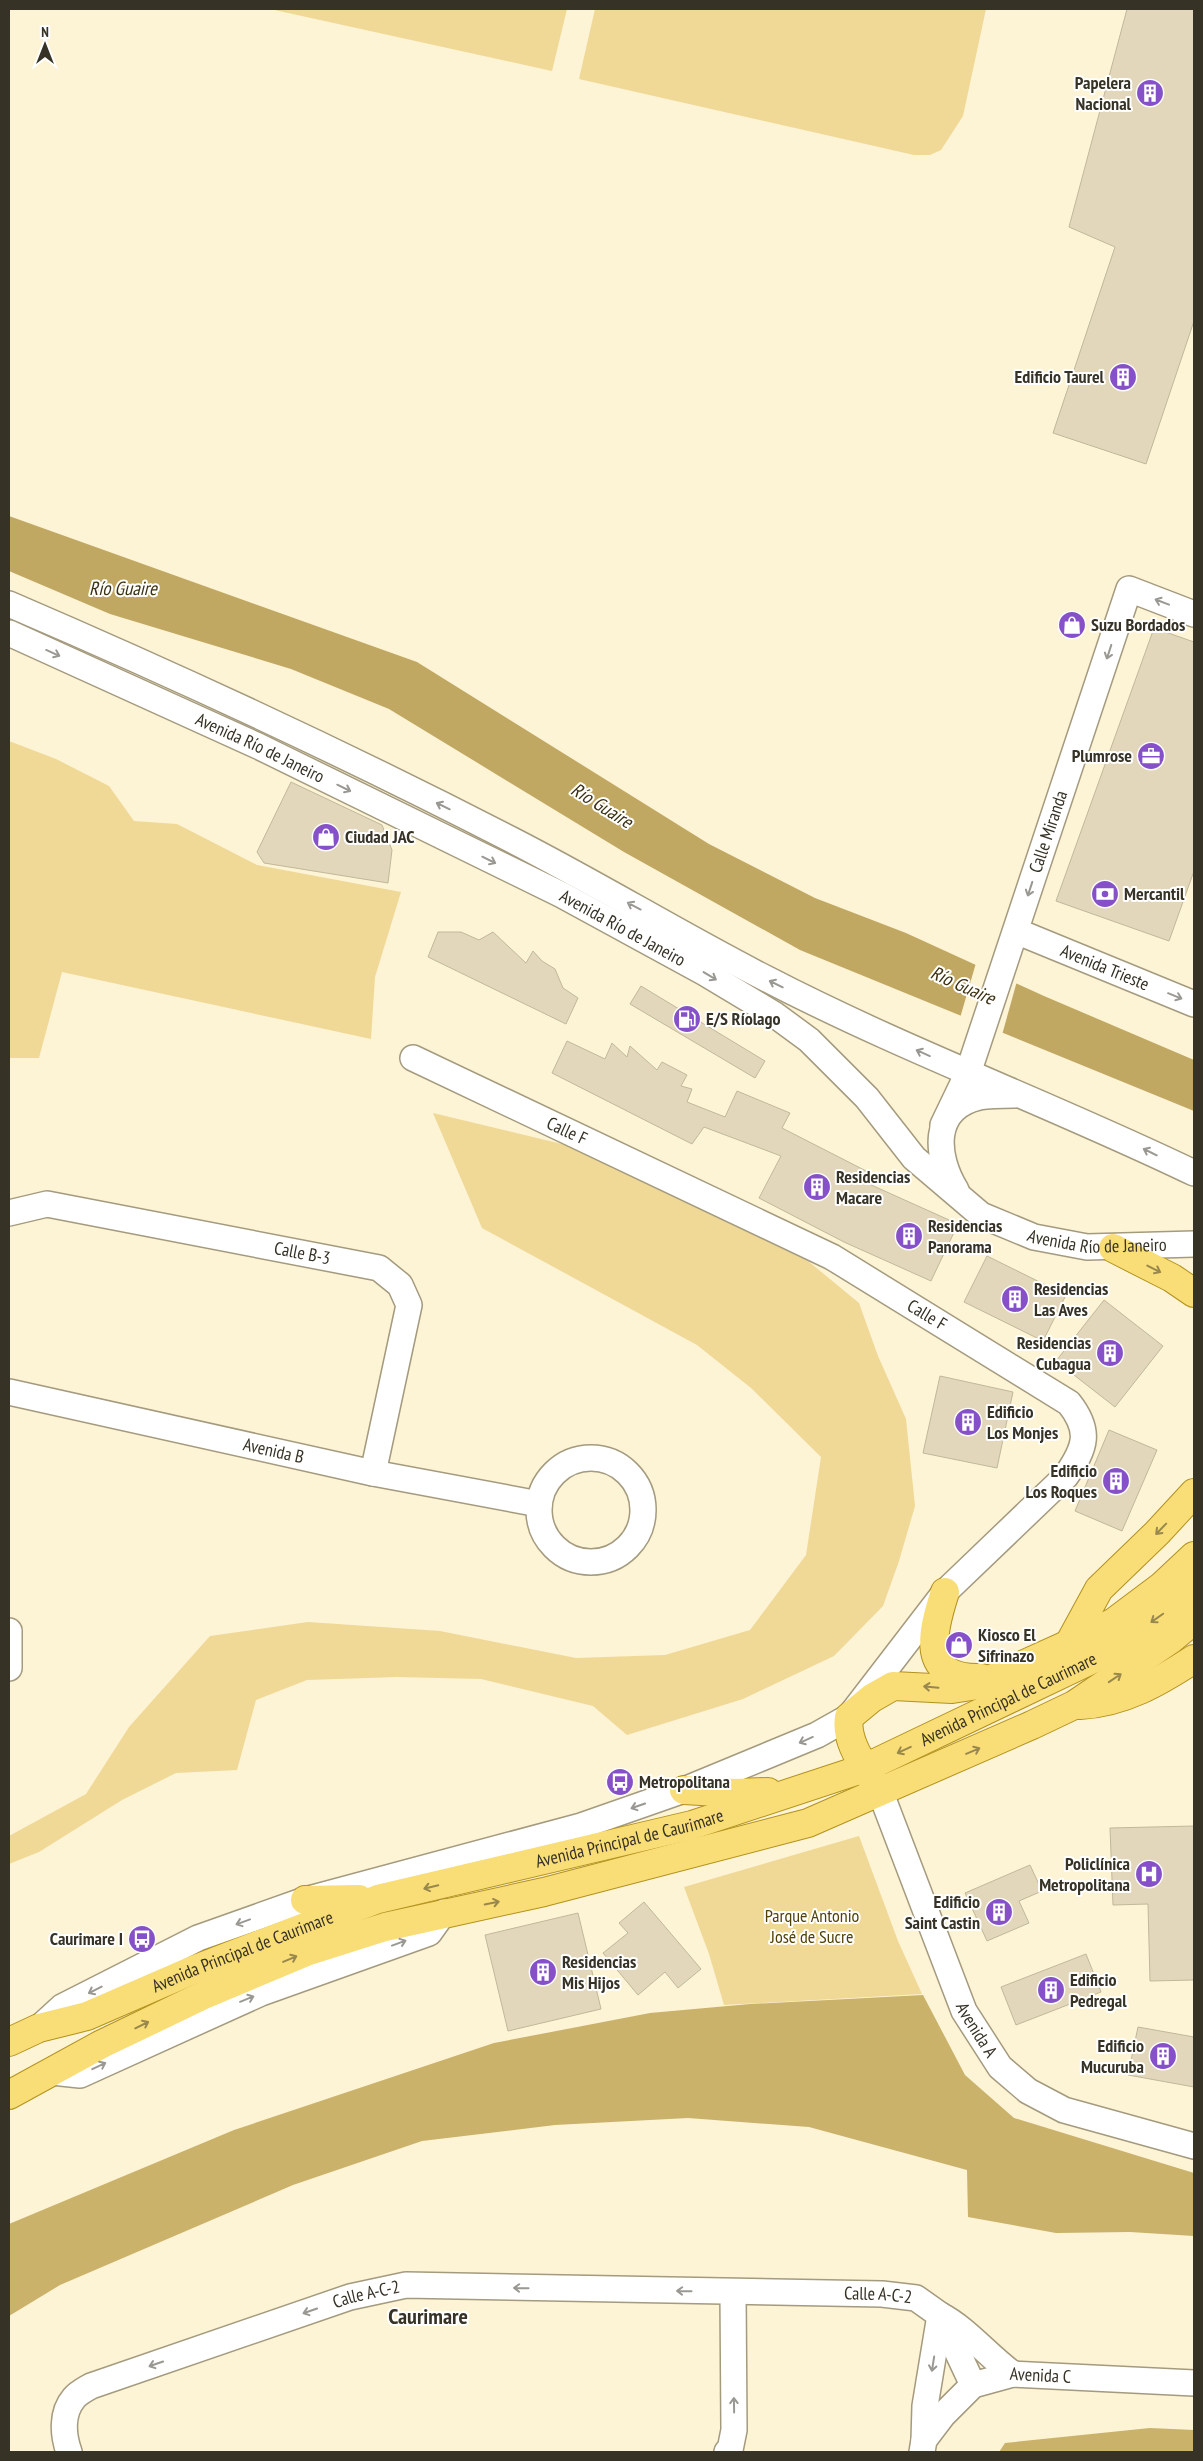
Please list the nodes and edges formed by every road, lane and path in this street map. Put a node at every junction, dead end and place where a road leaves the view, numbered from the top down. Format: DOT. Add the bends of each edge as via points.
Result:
graph roads {
  1 [pos="9,604"];
  2 [pos="1194,614"];
  3 [pos="9,633"];
  4 [pos="1015,936"];
  5 [pos="1194,1004"];
  6 [pos="413,1058"];
  7 [pos="968,1073"];
  8 [pos="1019,1096"];
  9 [pos="943,1125"];
  10 [pos="1194,1174"];
  11 [pos="962,1201"];
  12 [pos="9,1213"];
  13 [pos="1194,1244"];
  14 [pos="1113,1248"];
  15 [pos="1194,1292"];
  16 [pos="9,1392"];
  17 [pos="373,1473"];
  18 [pos="1194,1493"];
  19 [pos="539,1504"];
  20 [pos="1194,1556"];
  21 [pos="1194,1587"];
  22 [pos="945,1592"];
  23 [pos="1194,1620"];
  24 [pos="9,1631"];
  25 [pos="1069,1644"];
  26 [pos="1194,1659"];
  27 [pos="9,1668"];
  28 [pos="995,1677"];
  29 [pos="1074,1705"];
  30 [pos="849,1717"];
  31 [pos="866,1768"];
  32 [pos="684,1790"];
  33 [pos="799,1791"];
  34 [pos="880,1791"];
  35 [pos="572,1854"];
  36 [pos="378,1899"];
  37 [pos="305,1900"];
  38 [pos="39,2028"];
  39 [pos="9,2042"];
  40 [pos="9,2095"];
  41 [pos="1194,2146"];
  42 [pos="732,2292"];
  43 [pos="940,2316"];
  44 [pos="1012,2374"];
  45 [pos="1194,2383"];
  46 [pos="973,2385"];
  47 [pos="923,2446"];
  48 [pos="70,2452"];
  49 [pos="727,2452"];
  7 -- 1 [label="street, Avenida Río de Janeiro, one-way" via="765,978 512,840 264,718"];
  2 -- 4 [label="street, Calle Miranda, one-way" via="1130,589"];
  3 -- 11 [label="street, Avenida Río de Janeiro, one-way" via="267,750 562,895 705,973 775,1015 809,1040 867,1098 914,1158"];
  4 -- 5 [label="street, Avenida Trieste, one-way"];
  4 -- 7 [label="street, Calle Miranda"];
  6 -- 22 [label="street, Calle F" via="832,1257 1069,1403 1080,1417 1085,1438 1079,1457 1066,1476"];
  7 -- 8 [label="street, Avenida Río de Janeiro"];
  7 -- 9 [label="street, Calle Miranda"];
  8 -- 9 [label="street" via="978,1097 955,1110"];
  10 -- 8 [label="street, Avenida Río de Janeiro, one-way" via="1087,1123"];
  9 -- 11 [label="street" via="940,1136 942,1162"];
  11 -- 14 [label="street, Avenida Río de Janeiro" via="980,1215 1034,1237"];
  12 -- 17 [label="street, Calle B-3" via="47,1204 379,1268 400,1285 409,1305"];
  13 -- 14 [label="street, Avenida Río de Janeiro"];
  14 -- 15 [label="main road, one-way"];
  16 -- 17 [label="street, Avenida B"];
  17 -- 19 [label="street, Avenida B"];
  18 -- 25 [label="main road, one-way" via="1099,1590"];
  19 -- 19 [label="street" via="540,1523 548,1540 576,1560 594,1562 614,1557 625,1550 640,1530 644,1510 642,1495 625,1470 610,1461 592,1458 575,1461 557,1470 547,1482"];
  20 -- 25 [label="main road" via="1162,1586 1114,1622"];
  21 -- 31 [label="main road, Avenida Principal de Caurimare, one-way" via="1155,1620 1097,1657"];
  22 -- 28 [label="main road" via="933,1638 934,1652 940,1664 960,1675"];
  22 -- 30 [label="street, Calle F"];
  29 -- 23 [label="main road, Avenida Principal de Caurimare, one-way"];
  24 -- 27 [label="street"];
  25 -- 28 [label="main road"];
  26 -- 29 [label="main road" via="1132,1695 1102,1704"];
  28 -- 30 [label="main road, one-way" via="978,1685 952,1689 893,1686"];
  34 -- 29 [label="main road, Avenida Principal de Caurimare, one-way"];
  30 -- 31 [label="main road" via="847,1728 850,1738"];
  30 -- 32 [label="street, Avenida Principal de Caurimare, one-way" via="817,1736"];
  31 -- 33 [label="main road, Avenida Principal de Caurimare"];
  31 -- 34 [label="main road"];
  32 -- 33 [label="main road" via="735,1793"];
  32 -- 37 [label="street, Avenida Principal de Caurimare, one-way" via="581,1826"];
  33 -- 35 [label="main road, Avenida Principal de Caurimare" via="692,1825"];
  34 -- 35 [label="main road" via="858,1792 595,1861"];
  40 -- 34 [label="main road, Avenida Principal de Caurimare, one-way" via="102,2044 206,1994 306,1952 385,1927 544,1892 808,1822"];
  34 -- 41 [label="street, Avenida A" via="964,2011 1000,2067 1028,2090 1064,2110"];
  35 -- 36 [label="main road, Avenida Principal de Caurimare, one-way"];
  36 -- 37 [label="main road"];
  36 -- 38 [label="main road, Avenida Principal de Caurimare" via="193,1970 87,2016"];
  37 -- 38 [label="street, Avenida Principal de Caurimare, one-way" via="198,1938 62,2007"];
  38 -- 39 [label="main road, Avenida Principal de Caurimare"];
  42 -- 43 [label="street, Calle A-C-2" via="882,2294 916,2298"];
  42 -- 48 [label="street, Calle A-C-2, one-way" via="406,2285 350,2297 91,2386 74,2397 65,2418 64,2436"];
  49 -- 42 [label="street, one-way" via="734,2430"];
  43 -- 44 [label="street" via="954,2323"];
  43 -- 46 [label="street, Calle A-C-2"];
  43 -- 47 [label="street, one-way" via="925,2406"];
  44 -- 45 [label="street, Avenida C"];
  44 -- 46 [label="street, Avenida C"];
  46 -- 47 [label="street, Avenida C" via="943,2414"];
}
